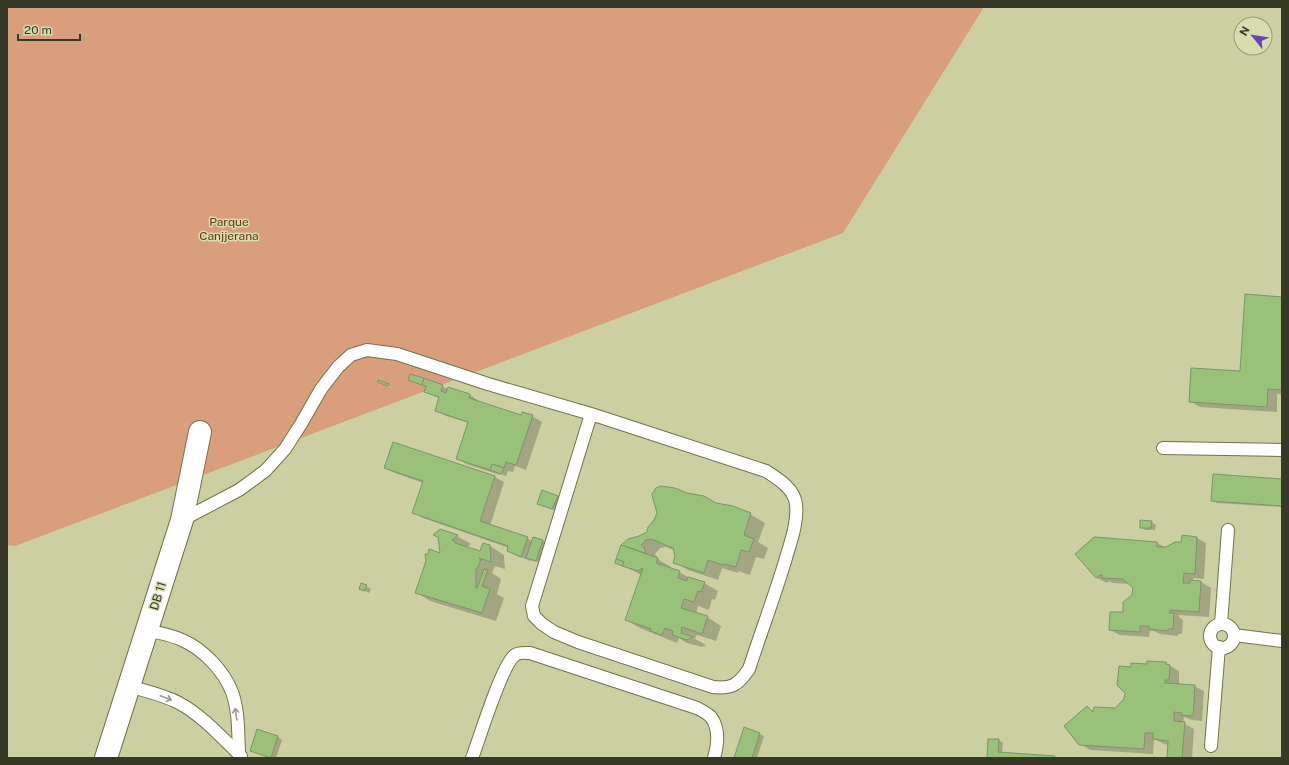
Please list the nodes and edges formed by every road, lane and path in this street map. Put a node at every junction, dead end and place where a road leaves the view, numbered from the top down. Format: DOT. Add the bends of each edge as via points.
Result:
graph roads {
  1 [pos="591,414"];
  2 [pos="200,432"];
  3 [pos="1163,448"];
  4 [pos="1282,450"];
  5 [pos="182,520"];
  6 [pos="1228,530"];
  7 [pos="1221,624"];
  8 [pos="147,630"];
  9 [pos="1234,635"];
  10 [pos="1282,641"];
  11 [pos="1220,647"];
  12 [pos="129,686"];
  13 [pos="1211,746"];
  14 [pos="241,756"];
  15 [pos="106,758"];
  16 [pos="472,758"];
  17 [pos="714,758"];
  1 -- 1 [label="lane" via="766,471 789,488 796,503 794,529 749,669 733,686 713,687 578,642 554,632 534,616 532,606"];
  1 -- 5 [label="lane" via="397,354 368,350 351,355 338,367 321,389 284,449 265,471 239,490"];
  2 -- 5 [label="street, DB 11"];
  3 -- 4 [label="lane"];
  5 -- 8 [label="street, DB 11"];
  6 -- 7 [label="lane"];
  7 -- 9 [label="lane" via="1232,628"];
  7 -- 11 [label="lane" via="1213,627 1210,634 1214,645"];
  8 -- 12 [label="street, DB 11"];
  14 -- 8 [label="lane, one-way" via="232,692 220,671 197,648 182,640"];
  9 -- 10 [label="lane"];
  9 -- 11 [label="lane" via="1229,646"];
  11 -- 13 [label="lane"];
  12 -- 14 [label="lane, one-way" via="179,703 198,716"];
  12 -- 15 [label="street, DB 11"];
  16 -- 17 [label="lane" via="505,671 515,655 530,653 697,708 710,716 716,725 718,738"];
}
